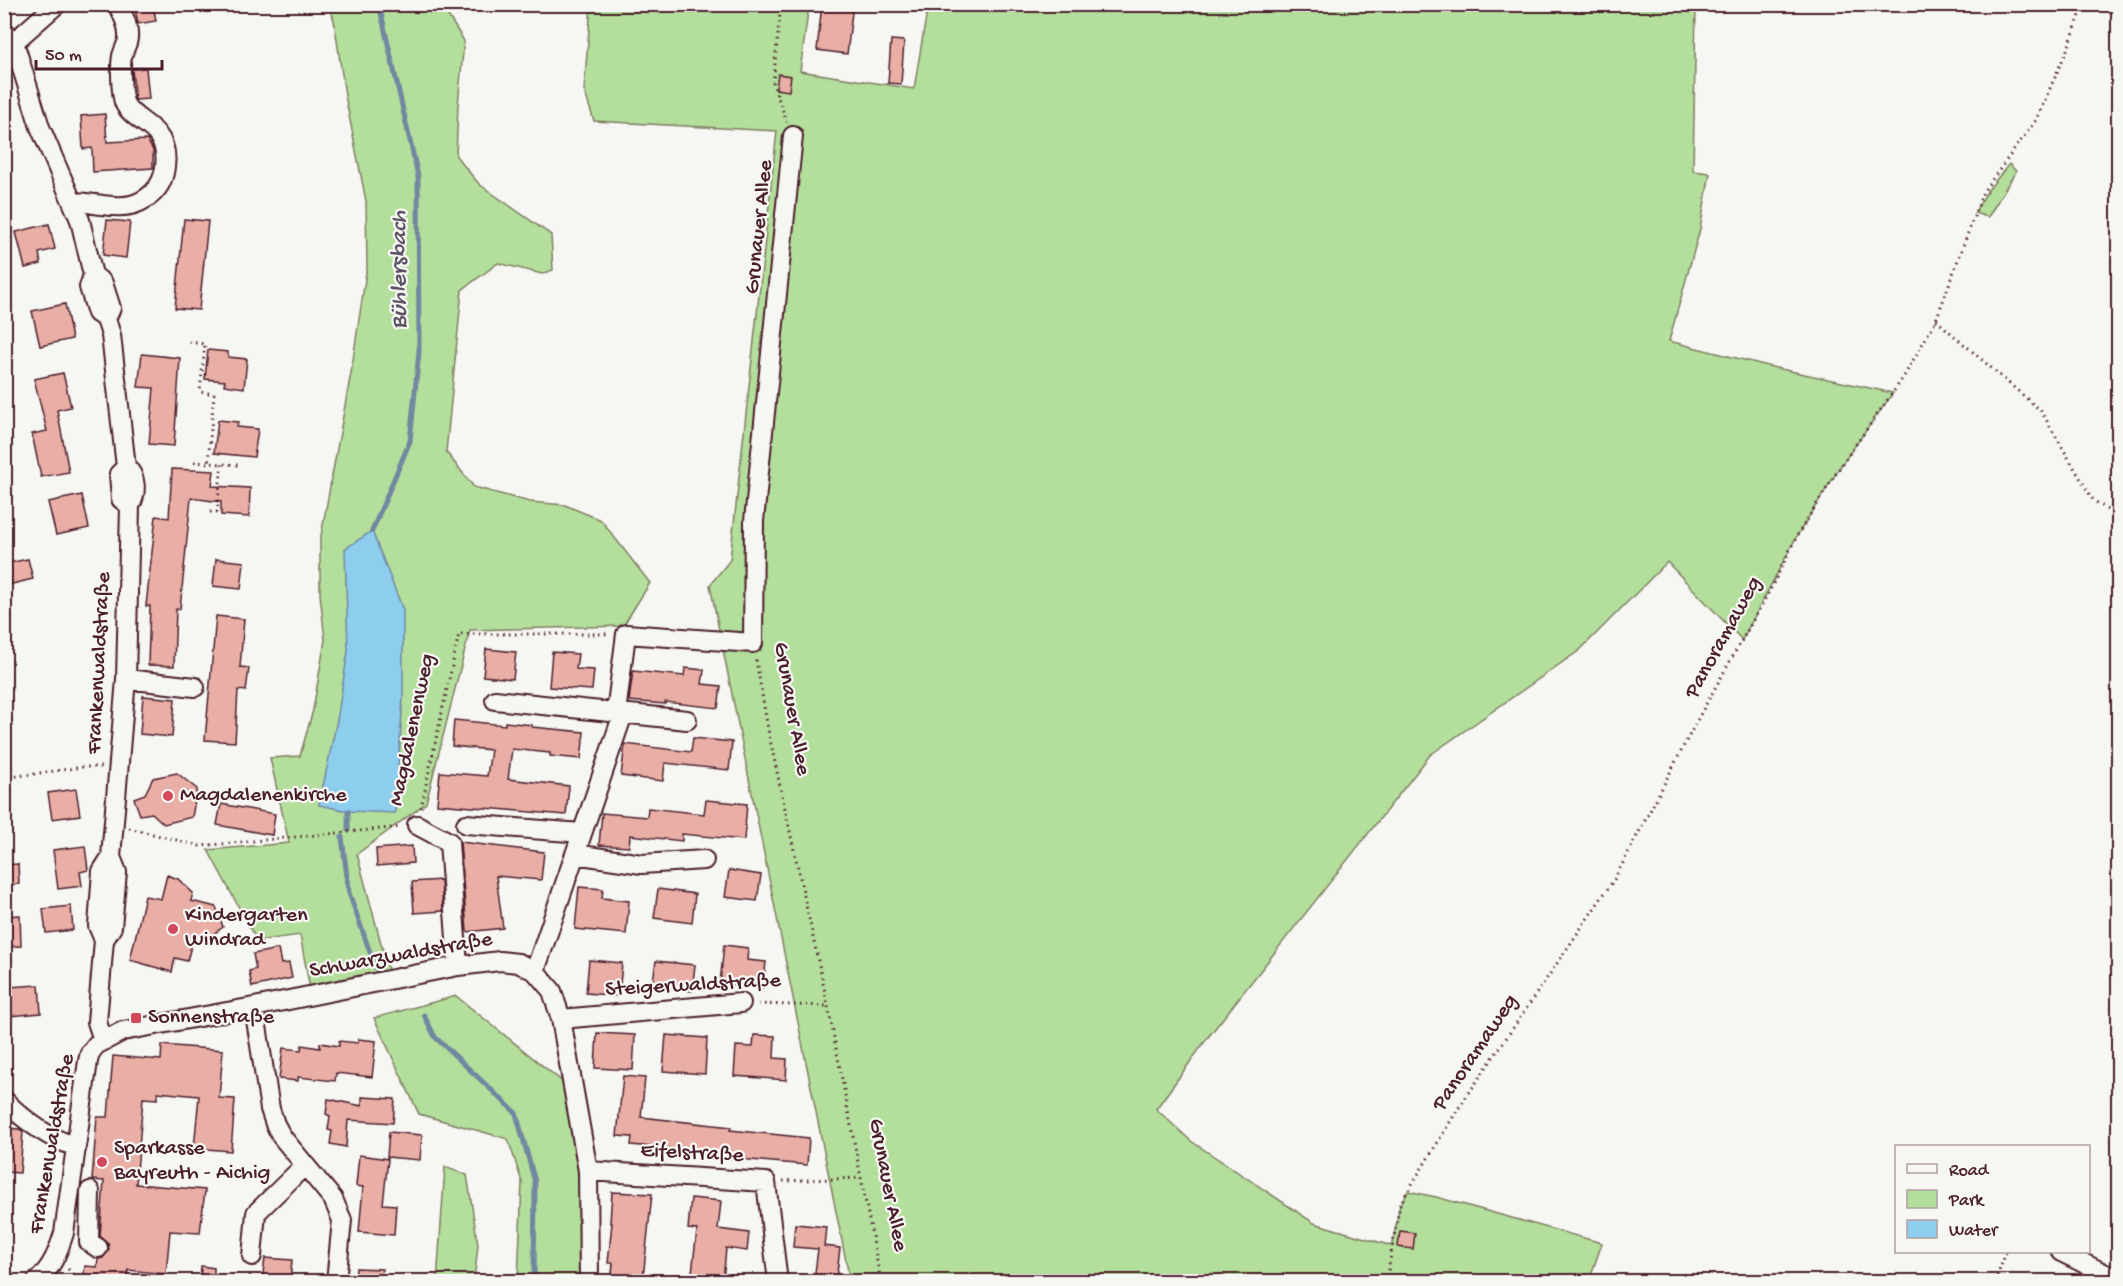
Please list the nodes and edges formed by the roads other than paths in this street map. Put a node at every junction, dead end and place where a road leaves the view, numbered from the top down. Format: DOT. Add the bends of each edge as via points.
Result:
graph roads {
  1 [pos="57,4"];
  2 [pos="117,4"];
  3 [pos="9,37"];
  4 [pos="793,136"];
  5 [pos="74,202"];
  6 [pos="126,679"];
  7 [pos="195,687"];
  8 [pos="495,700"];
  9 [pos="619,713"];
  10 [pos="687,720"];
  11 [pos="466,824"];
  12 [pos="417,825"];
  13 [pos="582,833"];
  14 [pos="574,855"];
  15 [pos="704,860"];
  16 [pos="458,966"];
  17 [pos="535,971"];
  18 [pos="741,1003"];
  19 [pos="254,1007"];
  20 [pos="561,1019"];
  21 [pos="103,1040"];
  22 [pos="4,1100"];
  23 [pos="75,1146"];
  24 [pos="304,1166"];
  25 [pos="588,1172"];
  26 [pos="70,1189"];
  27 [pos="98,1248"];
  28 [pos="2065,1253"];
  29 [pos="252,1256"];
  30 [pos="2118,1280"];
  31 [pos="36,1281"];
  32 [pos="336,1281"];
  33 [pos="589,1281"];
  34 [pos="778,1281"];
  1 -- 3 [label="street, Frankenwaldstraße"];
  2 -- 5 [label="street" via="127,24 128,41 121,65 124,103 164,142 163,179 155,192 140,202 116,207"];
  3 -- 5 [label="street, Frankenwaldstraße" via="40,127"];
  4 -- 9 [label="street, Grunauer Allee" via="754,521 753,643 626,634"];
  5 -- 6 [label="street, Frankenwaldstraße" via="93,275 103,284 111,308 106,320 126,466 133,473"];
  6 -- 7 [label="street"];
  6 -- 21 [label="street, Frankenwaldstraße" via="111,857 117,872 112,927 104,940 97,1022"];
  8 -- 9 [label="street"];
  9 -- 10 [label="street"];
  9 -- 13 [label="street"];
  11 -- 13 [label="street"];
  12 -- 16 [label="street" via="449,842"];
  13 -- 14 [label="street"];
  14 -- 15 [label="street" via="642,864"];
  14 -- 17 [label="street"];
  16 -- 17 [label="street, Schwarzwaldstraße" via="500,961 518,963"];
  16 -- 19 [label="street, Schwarzwaldstraße"];
  17 -- 20 [label="street" via="552,991"];
  18 -- 20 [label="street, Steigerwaldstraße"];
  19 -- 21 [label="street, Schwarzwaldstraße" via="123,1031"];
  19 -- 24 [label="street" via="270,1109 275,1124"];
  20 -- 25 [label="street"];
  21 -- 23 [label="street, Frankenwaldstraße" via="90,1053"];
  22 -- 23 [label="street" via="58,1140"];
  23 -- 26 [label="street, Frankenwaldstraße"];
  24 -- 29 [label="street" via="256,1213"];
  24 -- 32 [label="street" via="333,1199 342,1220"];
  25 -- 33 [label="street"];
  25 -- 34 [label="street, Eifelstraße" via="766,1182"];
  26 -- 27 [label="street" via="97,1192 89,1242"];
  26 -- 31 [label="street, Frankenwaldstraße" via="57,1257"];
  28 -- 30 [label="street"];
}
